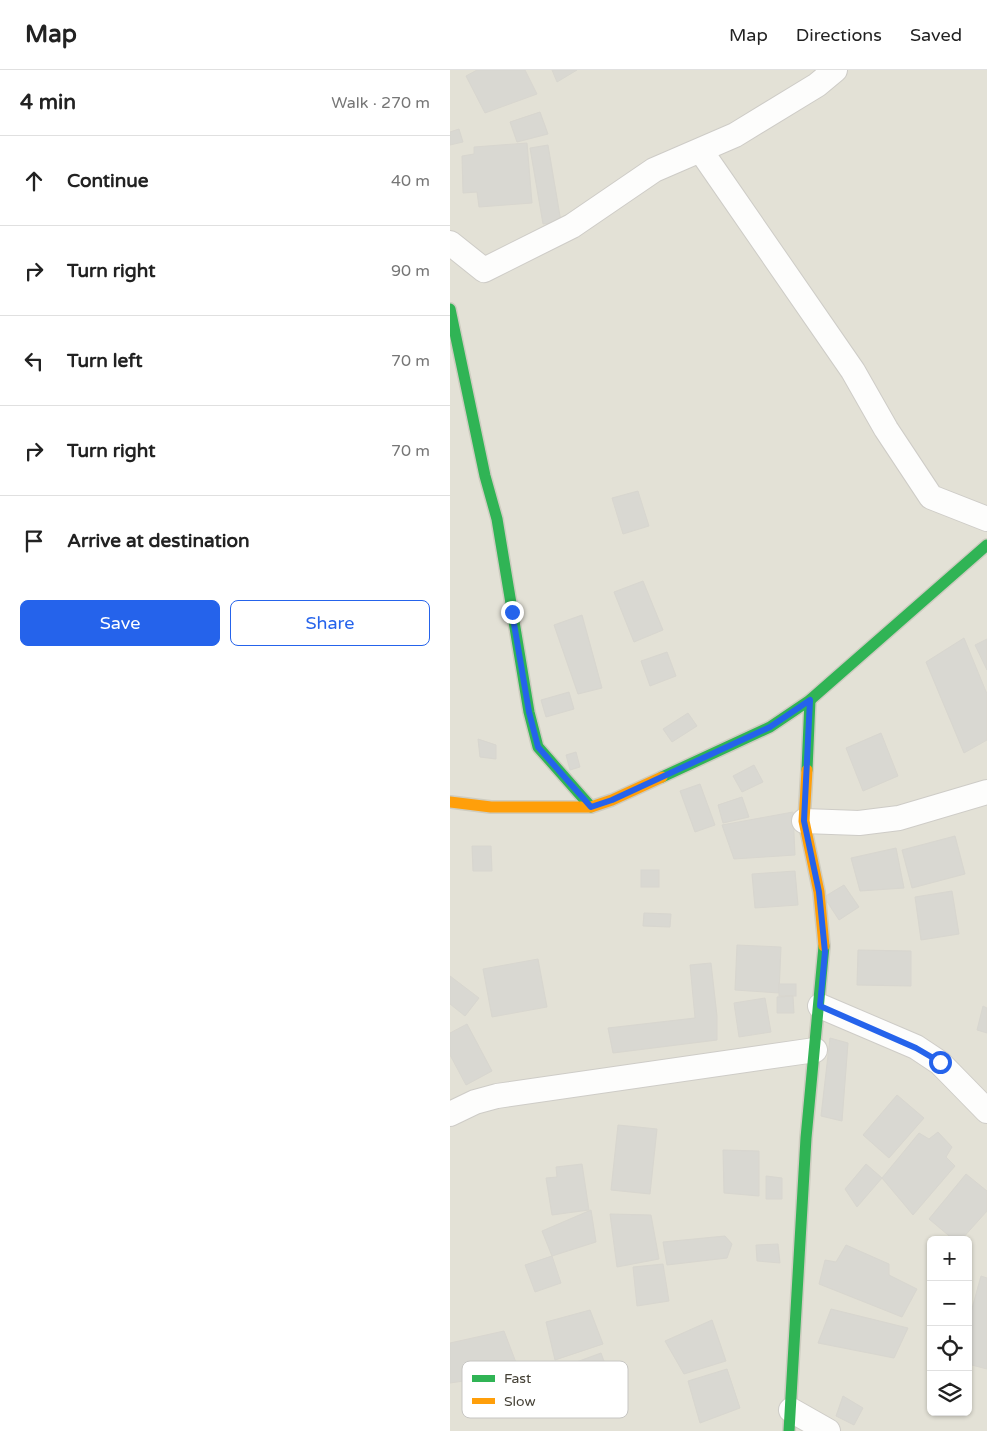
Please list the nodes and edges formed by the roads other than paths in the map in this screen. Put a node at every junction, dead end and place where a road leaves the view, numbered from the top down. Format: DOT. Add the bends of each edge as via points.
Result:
graph roads {
  1 [pos="835,70"];
  2 [pos="701,150"];
  3 [pos="450,243"];
  4 [pos="450,309"];
  5 [pos="987,519"];
  6 [pos="987,545"];
  7 [pos="810,700"];
  8 [pos="987,792"];
  9 [pos="450,802"];
  10 [pos="591,807"];
  11 [pos="804,821"];
  12 [pos="820,1006"];
  13 [pos="815,1050"];
  14 [pos="987,1111"];
  15 [pos="450,1114"];
  16 [pos="790,1420"];
  17 [pos="828,1431"];
  1 -- 2 [label="street" via="817,85 735,135"];
  2 -- 3 [label="street" via="654,170 572,226 484,270"];
  2 -- 5 [label="street" via="842,355 931,497"];
  4 -- 10 [label="street" via="497,519 529,712 538,747"];
  6 -- 7 [label="street"];
  7 -- 10 [label="street" via="770,727"];
  7 -- 11 [label="street"];
  8 -- 11 [label="street" via="899,818 859,823"];
  9 -- 10 [label="street" via="491,807"];
  11 -- 12 [label="street" via="819,892 825,952"];
  12 -- 13 [label="street"];
  12 -- 14 [label="street" via="940,1062"];
  13 -- 15 [label="street" via="497,1096"];
  13 -- 16 [label="street" via="806,1138"];
  16 -- 17 [label="street"];
}
